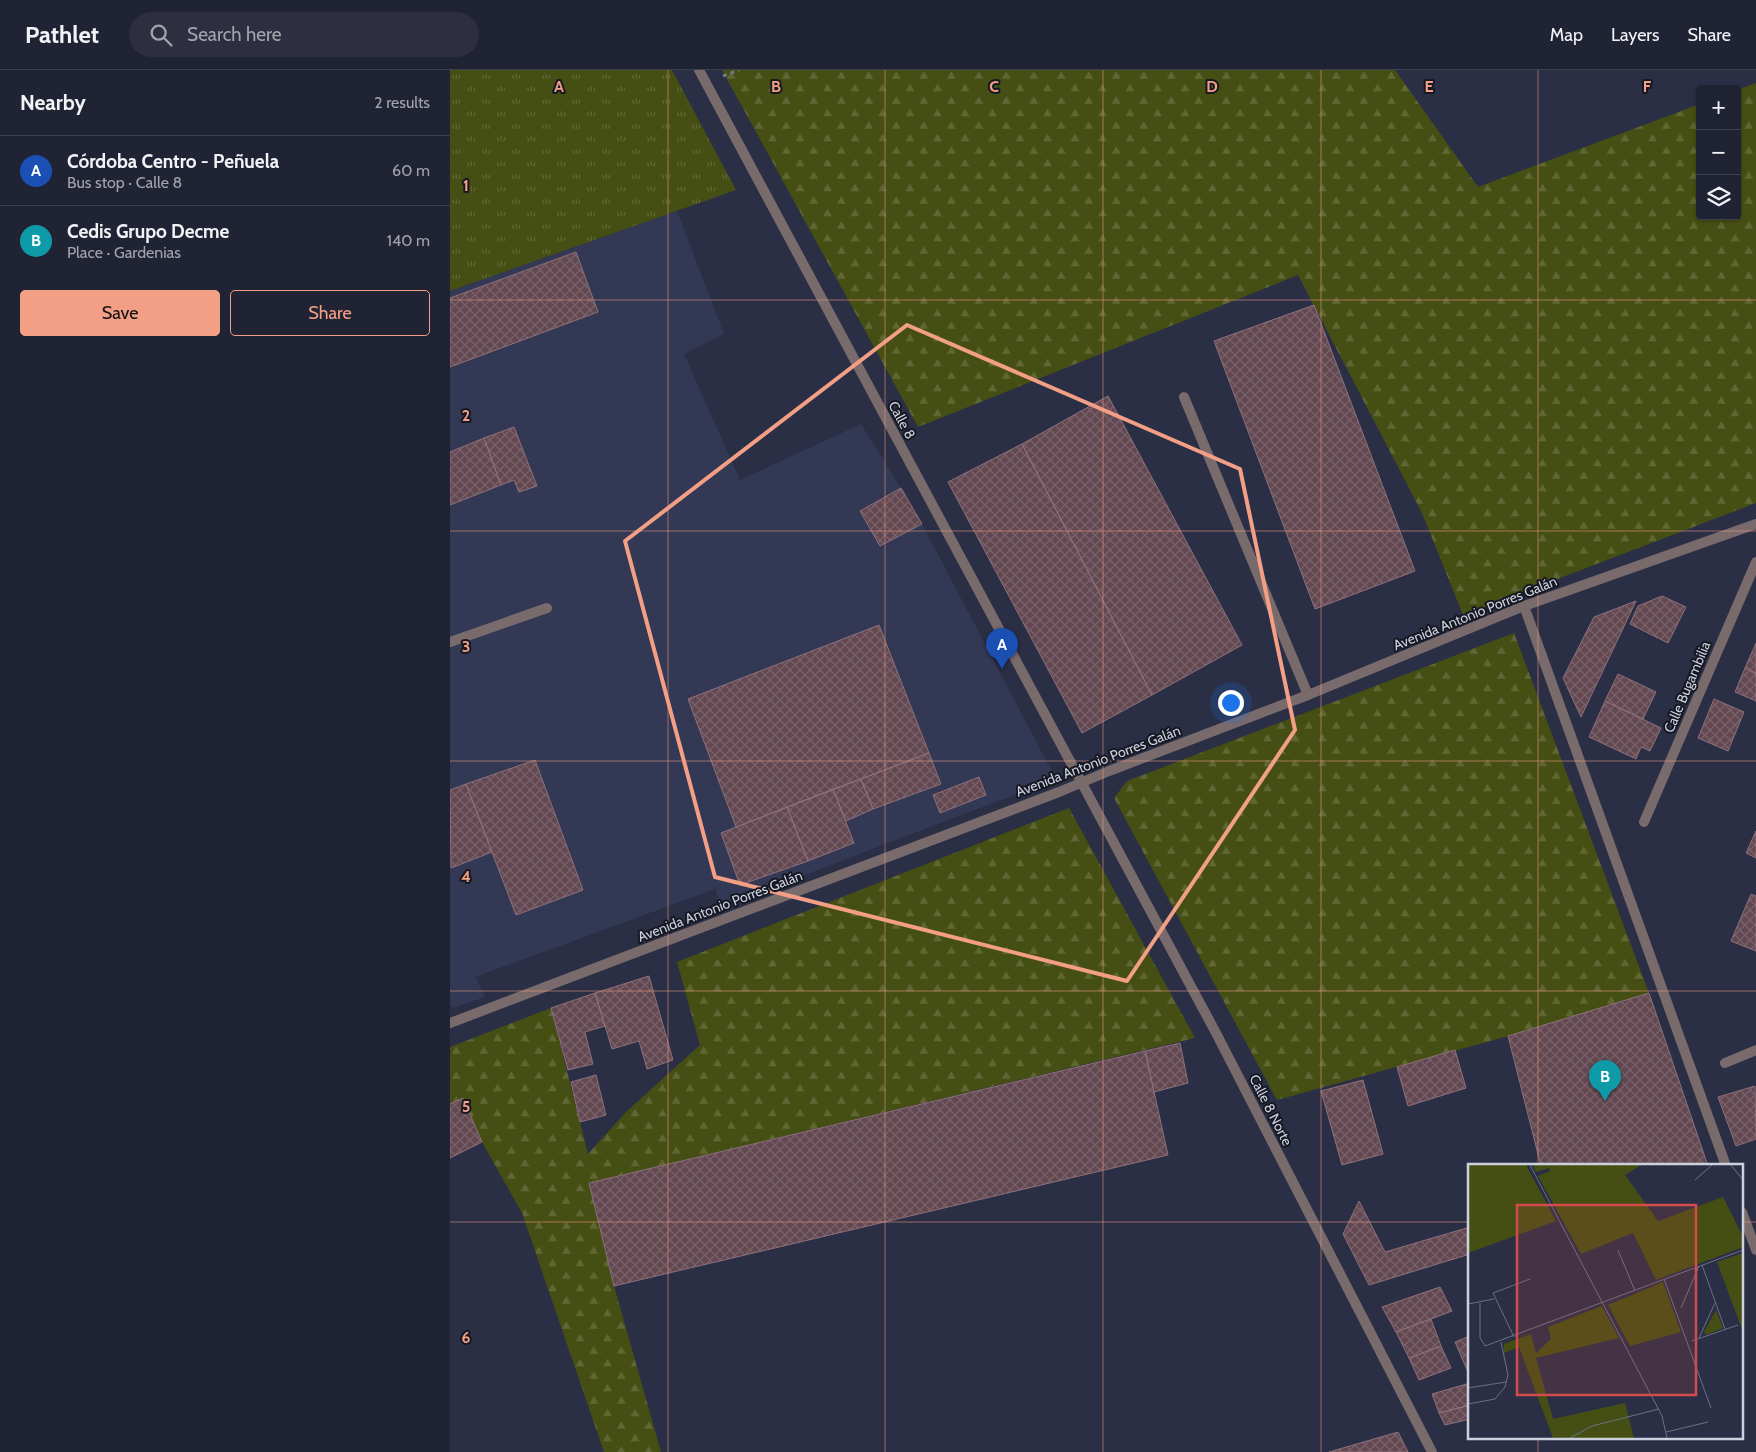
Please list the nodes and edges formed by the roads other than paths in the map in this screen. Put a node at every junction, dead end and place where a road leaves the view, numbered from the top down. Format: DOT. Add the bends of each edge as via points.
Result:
graph roads {
  1 [pos="700,70"];
  2 [pos="1184,397"];
  3 [pos="1756,524"];
  4 [pos="1756,562"];
  5 [pos="1524,606"];
  6 [pos="547,608"];
  7 [pos="450,642"];
  8 [pos="1308,695"];
  9 [pos="1081,782"];
  10 [pos="1644,822"];
  11 [pos="450,1023"];
  12 [pos="1756,1050"];
  13 [pos="1725,1063"];
  14 [pos="1725,1164"];
  15 [pos="1744,1217"];
  16 [pos="1756,1250"];
  17 [pos="1432,1452"];
  1 -- 9 [label="street, Calle 8"];
  2 -- 8 [label="street"];
  3 -- 5 [label="street, Avenida Antonio Porres Galán"];
  4 -- 10 [label="street, Calle Bugambilia"];
  5 -- 8 [label="street, Avenida Antonio Porres Galán"];
  5 -- 14 [label="street"];
  6 -- 7 [label="street"];
  8 -- 9 [label="street, Avenida Antonio Porres Galán"];
  9 -- 11 [label="street, Avenida Antonio Porres Galán"];
  9 -- 17 [label="street, Calle 8 Norte" via="1216,1033"];
  12 -- 13 [label="street"];
  15 -- 16 [label="street"];
}
